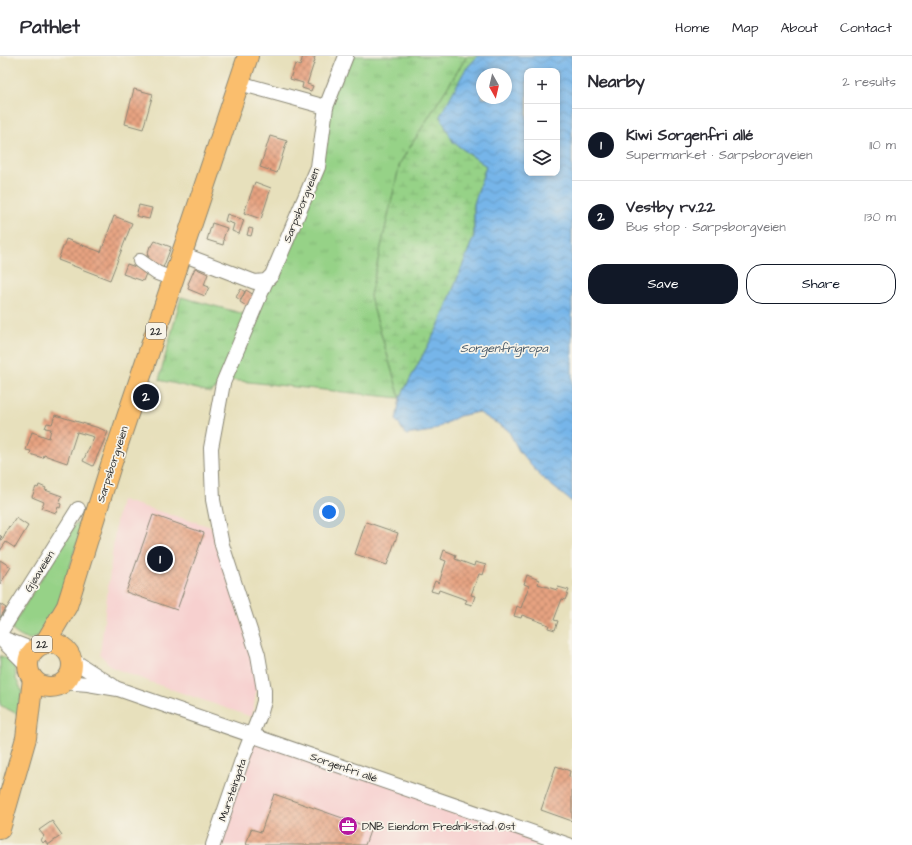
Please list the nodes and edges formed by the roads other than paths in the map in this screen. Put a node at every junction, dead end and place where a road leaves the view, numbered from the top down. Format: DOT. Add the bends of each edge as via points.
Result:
graph roads {
  1 [pos="248,56"];
  2 [pos="346,56"];
  3 [pos="239,83"];
  4 [pos="326,107"];
  5 [pos="182,254"];
  6 [pos="140,261"];
  7 [pos="174,279"];
  8 [pos="266,281"];
  9 [pos="78,509"];
  10 [pos="67,606"];
  11 [pos="0,633"];
  12 [pos="0,638"];
  13 [pos="68,654"];
  14 [pos="42,668"];
  15 [pos="118,689"];
  16 [pos="252,735"];
  17 [pos="0,829"];
  18 [pos="212,845"];
  19 [pos="569,845"];
  1 -- 3 [label="highway, Sarpsborgveien / 22"];
  2 -- 4 [label="street, Sarpsborgveien"];
  3 -- 4 [label="street"];
  3 -- 5 [label="highway, Sarpsborgveien / 22"];
  4 -- 8 [label="street, Sarpsborgveien" via="318,167 272,275"];
  5 -- 7 [label="highway, Sarpsborgveien / 22"];
  5 -- 8 [label="street" via="255,282"];
  6 -- 7 [label="street" via="157,273"];
  7 -- 10 [label="highway, Sarpsborgveien / 22" via="111,465"];
  8 -- 16 [label="street, Sarpsborgveien" via="222,383 212,448 213,500 222,545 258,655 264,690 264,701"];
  9 -- 11 [label="street, Gjøaveien"];
  10 -- 13 [label="highway, Sarpsborgveien / 22"];
  10 -- 14 [label="highway, Sarpsborgveien / 22"];
  12 -- 14 [label="street"];
  13 -- 14 [label="highway, 22" via="60,645 53,643"];
  13 -- 14 [label="highway, 22" via="71,671 68,677"];
  13 -- 15 [label="street"];
  14 -- 15 [label="street" via="88,684"];
  14 -- 17 [label="highway, Sarpsborgveien / 22" via="26,738"];
  15 -- 16 [label="street, Sorgenfri allé"];
  16 -- 18 [label="street, Mursteingata"];
  16 -- 19 [label="street, Sorgenfri allé"];
}
